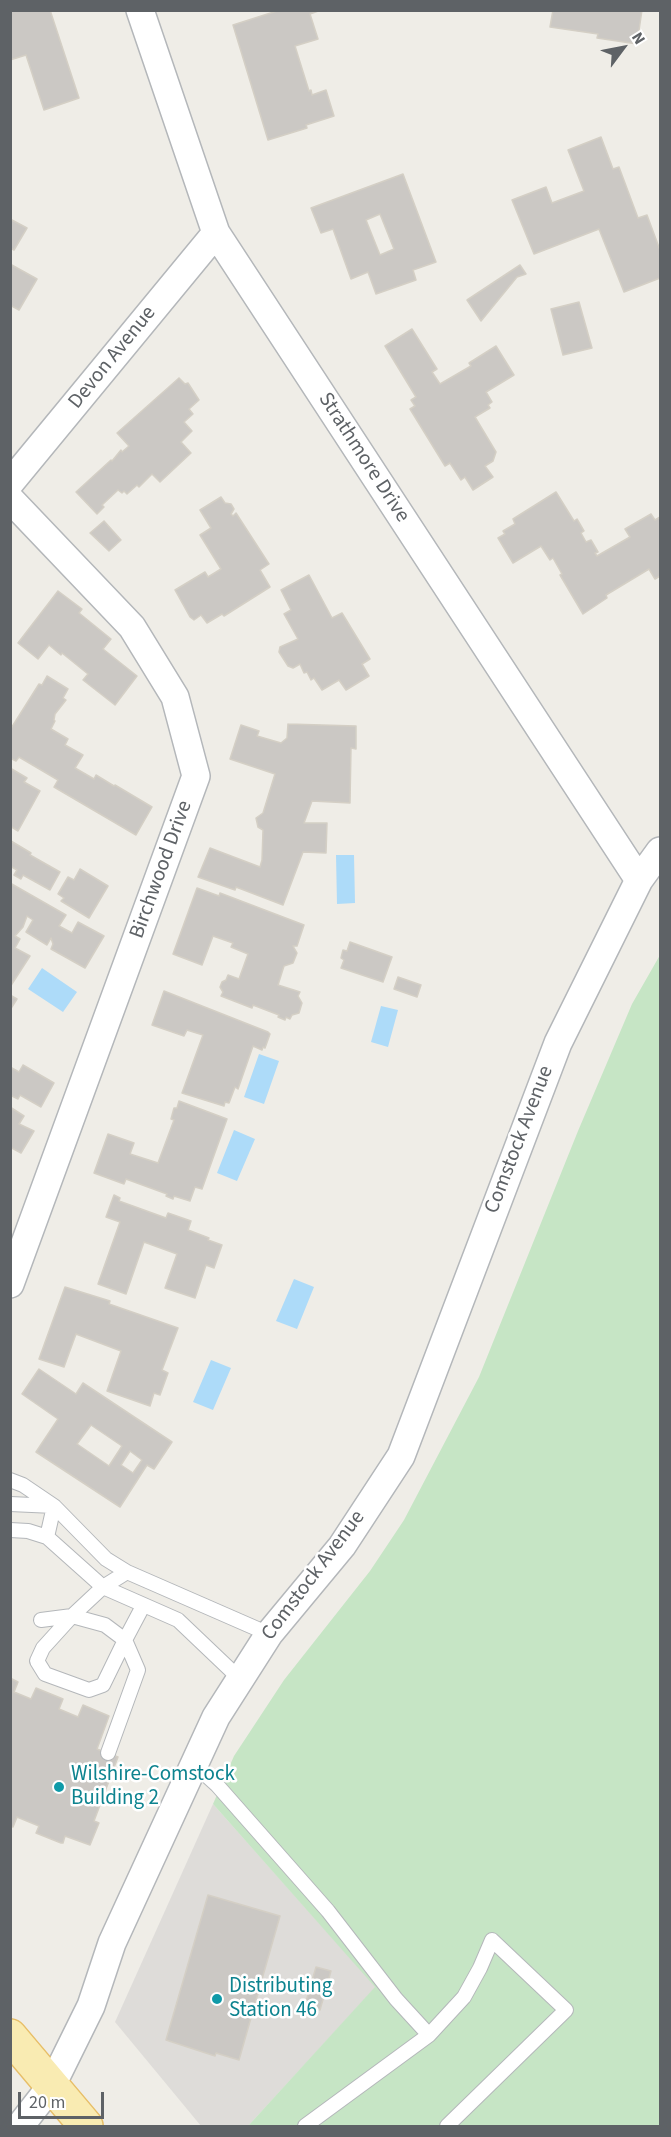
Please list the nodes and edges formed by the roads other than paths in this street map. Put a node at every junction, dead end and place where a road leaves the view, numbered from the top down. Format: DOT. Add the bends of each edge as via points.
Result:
graph roads {
  1 [pos="140,10"];
  2 [pos="216,233"];
  3 [pos="10,483"];
  4 [pos="10,499"];
  5 [pos="660,851"];
  6 [pos="639,880"];
  7 [pos="10,1284"];
  8 [pos="10,1480"];
  9 [pos="10,1504"];
  10 [pos="54,1506"];
  11 [pos="10,1530"];
  12 [pos="47,1537"];
  13 [pos="127,1572"];
  14 [pos="103,1587"];
  15 [pos="143,1606"];
  16 [pos="72,1616"];
  17 [pos="41,1620"];
  18 [pos="269,1634"];
  19 [pos="125,1640"];
  20 [pos="240,1678"];
  21 [pos="108,1753"];
  22 [pos="195,1765"];
  23 [pos="429,2035"];
  24 [pos="10,2036"];
  25 [pos="52,2085"];
  26 [pos="20,2127"];
  27 [pos="86,2127"];
  28 [pos="305,2127"];
  29 [pos="447,2127"];
  1 -- 2 [label="street, Strathmore Drive"];
  2 -- 3 [label="street, Devon Avenue"];
  2 -- 6 [label="street, Strathmore Drive"];
  4 -- 7 [label="street, Birchwood Drive" via="132,627 175,697 196,776"];
  5 -- 6 [label="street, Comstock Avenue"];
  6 -- 18 [label="street, Comstock Avenue" via="558,1043 400,1456 342,1546"];
  8 -- 10 [label="lane"];
  9 -- 10 [label="lane"];
  10 -- 12 [label="lane"];
  10 -- 13 [label="lane" via="106,1559"];
  11 -- 12 [label="lane"];
  12 -- 14 [label="lane"];
  13 -- 14 [label="lane"];
  13 -- 18 [label="lane"];
  14 -- 15 [label="lane"];
  14 -- 16 [label="lane"];
  15 -- 19 [label="lane"];
  15 -- 20 [label="lane" via="178,1620"];
  16 -- 17 [label="lane"];
  16 -- 19 [label="lane" via="105,1625"];
  16 -- 19 [label="lane" via="43,1648 37,1661 45,1674 89,1690 103,1685"];
  18 -- 20 [label="street, Comstock Avenue"];
  19 -- 21 [label="lane" via="138,1670"];
  20 -- 22 [label="street, Comstock Avenue" via="216,1717"];
  22 -- 23 [label="lane" via="328,1911"];
  22 -- 25 [label="street, Comstock Avenue" via="112,1943 91,2006"];
  23 -- 28 [label="lane"];
  23 -- 29 [label="lane" via="464,1997 492,1940 566,2010"];
  24 -- 25 [label="main road"];
  25 -- 26 [label="street, Comstock Avenue"];
  25 -- 27 [label="main road"];
}
